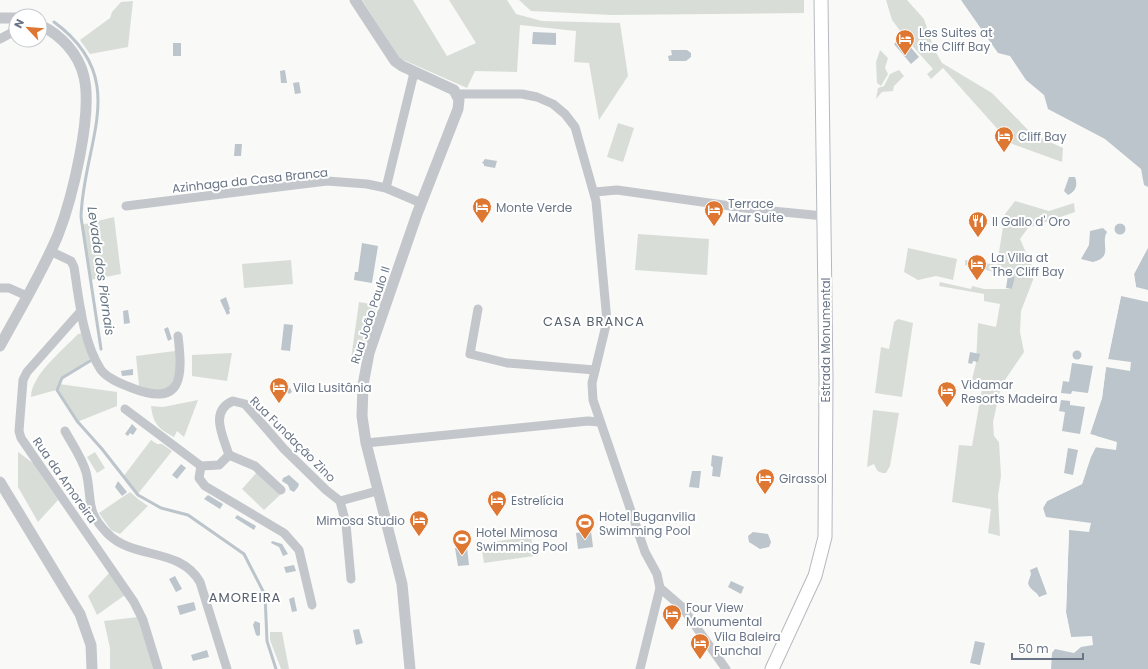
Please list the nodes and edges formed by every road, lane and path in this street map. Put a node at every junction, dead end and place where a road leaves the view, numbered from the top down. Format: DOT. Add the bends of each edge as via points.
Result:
graph roads {
  1 [pos="355,0"];
  2 [pos="821,0"];
  3 [pos="48,31"];
  4 [pos="413,71"];
  5 [pos="457,94"];
  6 [pos="386,188"];
  7 [pos="595,192"];
  8 [pos="421,203"];
  9 [pos="126,206"];
  10 [pos="824,216"];
  11 [pos="50,251"];
  12 [pos="0,288"];
  13 [pos="27,296"];
  14 [pos="478,309"];
  15 [pos="81,311"];
  16 [pos="178,336"];
  17 [pos="0,346"];
  18 [pos="595,370"];
  19 [pos="125,409"];
  20 [pos="599,422"];
  21 [pos="65,431"];
  22 [pos="366,443"];
  23 [pos="229,454"];
  24 [pos="200,466"];
  25 [pos="0,482"];
  26 [pos="281,490"];
  27 [pos="377,490"];
  28 [pos="340,501"];
  29 [pos="351,579"];
  30 [pos="660,588"];
  31 [pos="312,605"];
  32 [pos="775,665"];
  33 [pos="92,669"];
  34 [pos="158,669"];
  35 [pos="227,669"];
  36 [pos="410,669"];
  37 [pos="640,669"];
  38 [pos="726,669"];
  1 -- 4 [label="street" via="395,60"];
  2 -- 10 [label="main road, Estrada Monumental"];
  3 -- 11 [label="street" via="63,41 77,59 84,77 87,98 76,175 62,224"];
  4 -- 5 [label="street" via="449,87"];
  4 -- 6 [label="street"];
  5 -- 7 [label="street" via="522,94 554,104 576,127"];
  5 -- 8 [label="street, Rua João Paulo II" via="458,109"];
  6 -- 8 [label="street, Azinhaga da Casa Branca"];
  6 -- 9 [label="street, Azinhaga da Casa Branca" via="327,181"];
  7 -- 10 [label="street" via="617,190 752,209"];
  7 -- 18 [label="street" via="607,321"];
  8 -- 22 [label="street, Rua João Paulo II" via="369,353 363,385 362,416"];
  10 -- 32 [label="main road, Estrada Monumental" via="825,537 815,576"];
  11 -- 13 [label="street"];
  11 -- 15 [label="street" via="71,261"];
  12 -- 13 [label="street" via="9,288"];
  13 -- 17 [label="street"];
  14 -- 18 [label="street" via="470,354 507,363"];
  15 -- 16 [label="street" via="93,357 102,372 114,380 148,394 165,394 177,383 181,369"];
  15 -- 34 [label="street, Rua da Amoreira" via="27,372 23,380 19,431 21,438 134,602 143,620"];
  18 -- 20 [label="street" via="592,391"];
  19 -- 24 [label="street"];
  20 -- 22 [label="street" via="588,420"];
  20 -- 30 [label="street" via="645,552 657,574"];
  21 -- 35 [label="street" via="86,472 90,509 107,533 126,546 181,562 195,573"];
  22 -- 27 [label="street, Rua João Paulo II"];
  23 -- 24 [label="street" via="220,465"];
  23 -- 26 [label="street" via="255,466"];
  23 -- 28 [label="street, Rua Fundação Zino" via="219,415 222,408 233,401 245,404 284,449"];
  24 -- 31 [label="street" via="200,478 205,486 284,533 299,550"];
  25 -- 33 [label="street" via="80,614 91,645"];
  27 -- 28 [label="street"];
  27 -- 36 [label="street, Rua João Paulo II" via="402,584"];
  28 -- 29 [label="street" via="346,524"];
  30 -- 37 [label="street"];
  30 -- 38 [label="street" via="682,607"];
}
